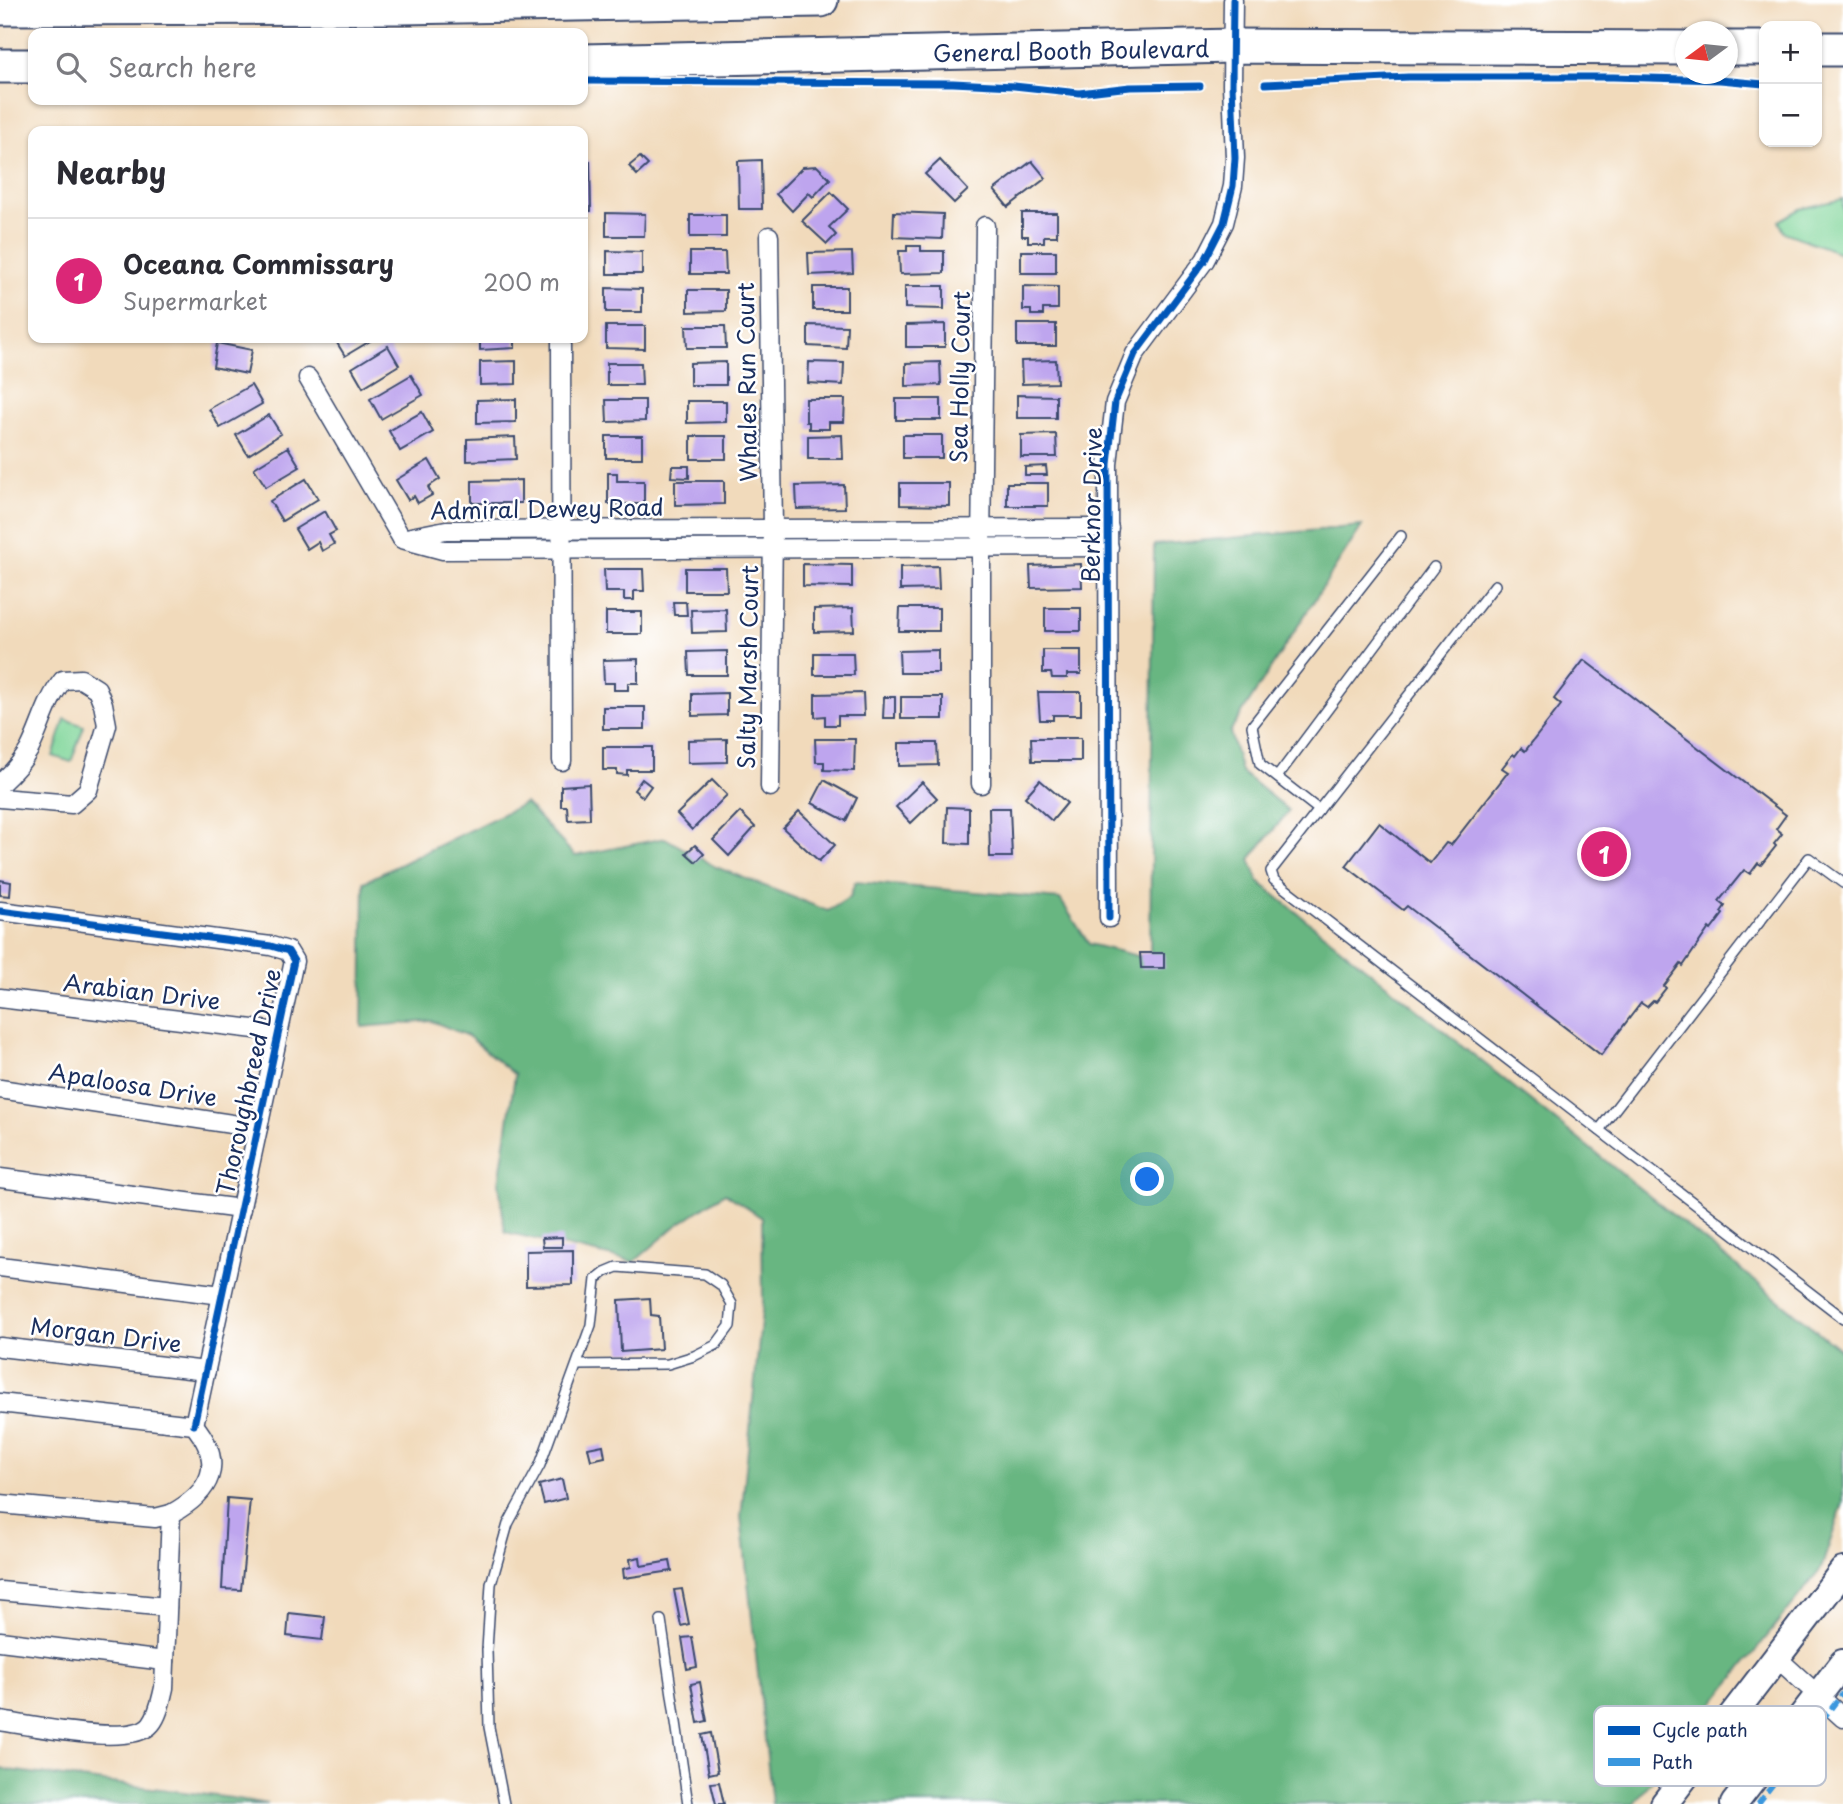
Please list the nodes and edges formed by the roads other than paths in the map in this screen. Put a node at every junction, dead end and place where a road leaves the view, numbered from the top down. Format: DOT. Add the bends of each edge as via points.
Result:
graph roads {
  1 [pos="821,0"];
  2 [pos="1233,0"];
  3 [pos="0,8"];
  4 [pos="1232,46"];
  5 [pos="1675,48"];
  6 [pos="1738,48"];
  7 [pos="1759,48"];
  8 [pos="1822,49"];
  9 [pos="1843,49"];
  10 [pos="588,61"];
  11 [pos="0,66"];
  12 [pos="28,66"];
  13 [pos="985,226"];
  14 [pos="769,236"];
  15 [pos="561,343"];
  16 [pos="309,378"];
  17 [pos="981,528"];
  18 [pos="1109,528"];
  19 [pos="773,529"];
  20 [pos="561,530"];
  21 [pos="1401,536"];
  22 [pos="402,539"];
  23 [pos="981,547"];
  24 [pos="1109,547"];
  25 [pos="773,548"];
  26 [pos="561,549"];
  27 [pos="1434,567"];
  28 [pos="1495,586"];
  29 [pos="562,761"];
  30 [pos="1277,777"];
  31 [pos="0,784"];
  32 [pos="981,784"];
  33 [pos="770,787"];
  34 [pos="0,798"];
  35 [pos="1319,810"];
  36 [pos="1843,883"];
  37 [pos="0,911"];
  38 [pos="1109,918"];
  39 [pos="0,998"];
  40 [pos="278,1032"];
  41 [pos="0,1089"];
  42 [pos="258,1128"];
  43 [pos="1599,1130"];
  44 [pos="0,1178"];
  45 [pos="241,1209"];
  46 [pos="0,1267"];
  47 [pos="222,1295"];
  48 [pos="1843,1318"];
  49 [pos="0,1347"];
  50 [pos="577,1365"];
  51 [pos="206,1371"];
  52 [pos="0,1403"];
  53 [pos="194,1426"];
  54 [pos="0,1504"];
  55 [pos="171,1514"];
  56 [pos="1843,1570"];
  57 [pos="0,1591"];
  58 [pos="167,1607"];
  59 [pos="660,1620"];
  60 [pos="0,1641"];
  61 [pos="1776,1657"];
  62 [pos="165,1661"];
  63 [pos="1843,1663"];
  64 [pos="1818,1695"];
  65 [pos="1739,1706"];
  66 [pos="1810,1706"];
  67 [pos="1843,1718"];
  68 [pos="0,1721"];
  69 [pos="1678,1786"];
  70 [pos="1748,1786"];
  71 [pos="504,1804"];
  72 [pos="688,1804"];
  73 [pos="1664,1804"];
  74 [pos="1734,1804"];
  1 -- 3 [label="highway"];
  2 -- 4 [label="street, Berknor Drive"];
  4 -- 5 [label="highway, General Booth Boulevard"];
  4 -- 10 [label="highway, General Booth Boulevard"];
  4 -- 18 [label="street, Berknor Drive" via="1235,158 1224,223 1205,260 1135,354 1115,401 1108,464"];
  6 -- 7 [label="highway"];
  8 -- 9 [label="highway"];
  11 -- 12 [label="highway"];
  13 -- 17 [label="street, Sea Holly Court"];
  14 -- 19 [label="street, Whales Run Court"];
  15 -- 20 [label="street"];
  16 -- 22 [label="street"];
  17 -- 18 [label="street, Admiral Dewey Road"];
  17 -- 19 [label="street, Admiral Dewey Road"];
  17 -- 23 [label="street, Sea Holly Court"];
  18 -- 24 [label="street, Berknor Drive"];
  19 -- 20 [label="street, Admiral Dewey Road"];
  19 -- 25 [label="street, Whales Run Court"];
  20 -- 22 [label="street, Admiral Dewey Road" via="446,530"];
  20 -- 26 [label="street"];
  21 -- 30 [label="lane" via="1252,726 1260,764"];
  22 -- 26 [label="street, Admiral Dewey Road" via="443,550"];
  23 -- 24 [label="street, Admiral Dewey Road"];
  23 -- 25 [label="street, Admiral Dewey Road"];
  23 -- 32 [label="street, Sea Holly Court"];
  24 -- 38 [label="street, Berknor Drive"];
  25 -- 26 [label="street, Admiral Dewey Road"];
  25 -- 33 [label="street, Salty Marsh Court"];
  26 -- 29 [label="street"];
  27 -- 30 [label="lane"];
  28 -- 35 [label="lane"];
  30 -- 35 [label="lane"];
  31 -- 34 [label="street" via="28,751 52,693 63,680 81,679 97,689 107,725 88,790 72,804"];
  35 -- 43 [label="lane" via="1271,871 1274,880"];
  36 -- 43 [label="lane" via="1809,858"];
  37 -- 40 [label="street, Thoroughbreed Drive" via="288,951 294,961"];
  39 -- 40 [label="street, Arabian Drive"];
  40 -- 42 [label="street, Thoroughbreed Drive"];
  41 -- 42 [label="street, Apaloosa Drive"];
  42 -- 45 [label="street, Thoroughbreed Drive"];
  43 -- 48 [label="lane"];
  44 -- 45 [label="street"];
  45 -- 47 [label="street, Thoroughbreed Drive"];
  46 -- 47 [label="street"];
  47 -- 51 [label="street, Thoroughbreed Drive"];
  49 -- 51 [label="street, Morgan Drive"];
  50 -- 50 [label="lane" via="591,1325 596,1279 617,1266 705,1274 721,1285 732,1304 730,1326 716,1345 694,1356 668,1364"];
  50 -- 71 [label="lane" via="540,1465 508,1524 491,1584 489,1727"];
  51 -- 53 [label="street, Thoroughbreed Drive"];
  52 -- 53 [label="street"];
  53 -- 55 [label="street" via="206,1440 211,1463 207,1486"];
  54 -- 55 [label="street" via="155,1518"];
  55 -- 58 [label="street"];
  56 -- 61 [label="main road"];
  57 -- 58 [label="street"];
  58 -- 62 [label="street"];
  59 -- 72 [label="lane"];
  60 -- 62 [label="street"];
  61 -- 64 [label="street"];
  61 -- 65 [label="main road"];
  62 -- 68 [label="street" via="159,1710 150,1726 134,1734 110,1736"];
  63 -- 64 [label="main road"];
  64 -- 66 [label="main road"];
  64 -- 67 [label="street"];
  69 -- 73 [label="main road"];
  70 -- 74 [label="main road"];
}
